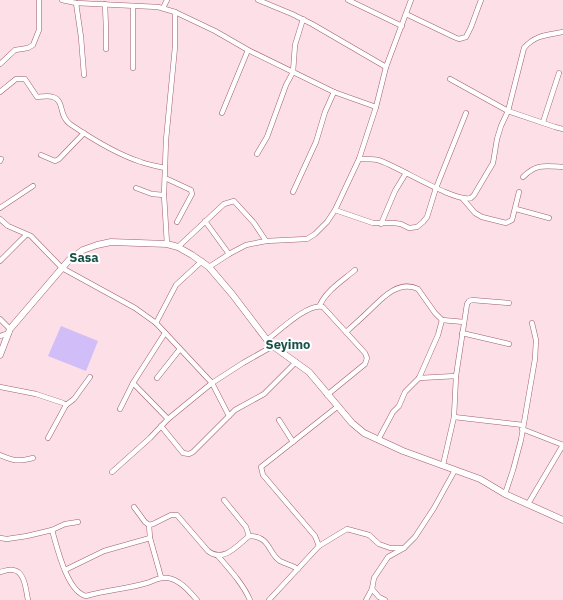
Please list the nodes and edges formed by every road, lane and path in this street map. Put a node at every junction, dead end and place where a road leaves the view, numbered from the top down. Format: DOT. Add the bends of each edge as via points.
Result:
graph roads {
  1 [pos="39,0"];
  2 [pos="62,0"];
  3 [pos="167,0"];
  4 [pos="258,0"];
  5 [pos="348,0"];
  6 [pos="411,0"];
  7 [pos="481,0"];
  8 [pos="83,2"];
  9 [pos="111,2"];
  10 [pos="76,3"];
  11 [pos="105,4"];
  12 [pos="133,6"];
  13 [pos="163,8"];
  14 [pos="175,12"];
  15 [pos="406,14"];
  16 [pos="303,20"];
  17 [pos="402,26"];
  18 [pos="563,32"];
  19 [pos="106,49"];
  20 [pos="248,50"];
  21 [pos="0,64"];
  22 [pos="386,67"];
  23 [pos="133,68"];
  24 [pos="293,72"];
  25 [pos="559,73"];
  26 [pos="84,75"];
  27 [pos="450,79"];
  28 [pos="0,92"];
  29 [pos="334,92"];
  30 [pos="376,107"];
  31 [pos="508,111"];
  32 [pos="222,113"];
  33 [pos="466,113"];
  34 [pos="542,122"];
  35 [pos="563,129"];
  36 [pos="84,132"];
  37 [pos="256,154"];
  38 [pos="41,155"];
  39 [pos="359,159"];
  40 [pos="165,168"];
  41 [pos="563,168"];
  42 [pos="406,173"];
  43 [pos="523,177"];
  44 [pos="165,178"];
  45 [pos="32,186"];
  46 [pos="136,188"];
  47 [pos="436,188"];
  48 [pos="292,192"];
  49 [pos="519,192"];
  50 [pos="164,195"];
  51 [pos="463,199"];
  52 [pos="0,208"];
  53 [pos="516,209"];
  54 [pos="334,210"];
  55 [pos="549,218"];
  56 [pos="0,219"];
  57 [pos="176,222"];
  58 [pos="205,222"];
  59 [pos="381,224"];
  60 [pos="26,235"];
  61 [pos="266,241"];
  62 [pos="167,244"];
  63 [pos="178,247"];
  64 [pos="229,254"];
  65 [pos="0,261"];
  66 [pos="202,261"];
  67 [pos="209,267"];
  68 [pos="62,268"];
  69 [pos="355,270"];
  70 [pos="509,303"];
  71 [pos="320,305"];
  72 [pos="0,319"];
  73 [pos="442,320"];
  74 [pos="464,322"];
  75 [pos="156,323"];
  76 [pos="532,323"];
  77 [pos="9,331"];
  78 [pos="346,332"];
  79 [pos="165,333"];
  80 [pos="462,333"];
  81 [pos="0,336"];
  82 [pos="267,340"];
  83 [pos="509,344"];
  84 [pos="273,346"];
  85 [pos="180,349"];
  86 [pos="0,355"];
  87 [pos="296,362"];
  88 [pos="456,376"];
  89 [pos="90,377"];
  90 [pos="157,378"];
  91 [pos="420,378"];
  92 [pos="133,383"];
  93 [pos="212,383"];
  94 [pos="0,387"];
  95 [pos="327,395"];
  96 [pos="66,405"];
  97 [pos="337,407"];
  98 [pos="120,409"];
  99 [pos="229,416"];
  100 [pos="454,417"];
  101 [pos="168,419"];
  102 [pos="279,420"];
  103 [pos="161,426"];
  104 [pos="522,427"];
  105 [pos="48,438"];
  106 [pos="378,440"];
  107 [pos="293,442"];
  108 [pos="563,445"];
  109 [pos="0,455"];
  110 [pos="33,458"];
  111 [pos="443,465"];
  112 [pos="455,470"];
  113 [pos="112,472"];
  114 [pos="505,494"];
  115 [pos="224,500"];
  116 [pos="528,504"];
  117 [pos="134,507"];
  118 [pos="563,520"];
  119 [pos="78,522"];
  120 [pos="149,524"];
  121 [pos="52,530"];
  122 [pos="249,536"];
  123 [pos="0,538"];
  124 [pos="150,538"];
  125 [pos="319,546"];
  126 [pos="404,548"];
  127 [pos="218,556"];
  128 [pos="298,569"];
  129 [pos="65,570"];
  130 [pos="0,572"];
  131 [pos="161,577"];
  132 [pos="372,589"];
  133 [pos="28,600"];
  134 [pos="197,600"];
  135 [pos="250,600"];
  136 [pos="270,600"];
  137 [pos="366,600"];
  138 [pos="386,600"];
  1 -- 21 [label="street" via="39,30 34,45 15,50"];
  2 -- 10 [label="street"];
  3 -- 13 [label="street"];
  4 -- 16 [label="street"];
  5 -- 17 [label="street"];
  6 -- 15 [label="street"];
  7 -- 15 [label="street" via="466,37 459,39"];
  8 -- 10 [label="street"];
  8 -- 11 [label="street"];
  9 -- 11 [label="street"];
  9 -- 12 [label="street"];
  10 -- 26 [label="street"];
  11 -- 19 [label="street"];
  12 -- 13 [label="street"];
  12 -- 23 [label="street"];
  13 -- 14 [label="street"];
  14 -- 20 [label="street"];
  14 -- 40 [label="street" via="175,47"];
  15 -- 17 [label="street"];
  16 -- 22 [label="street"];
  16 -- 24 [label="street" via="295,45"];
  17 -- 22 [label="street"];
  18 -- 31 [label="street" via="531,40 524,48"];
  20 -- 24 [label="street"];
  20 -- 32 [label="street"];
  22 -- 30 [label="street"];
  24 -- 29 [label="street"];
  24 -- 37 [label="street" via="267,138"];
  25 -- 34 [label="street"];
  27 -- 31 [label="street"];
  28 -- 36 [label="street" via="16,79 25,79 37,97 52,96 60,102 64,119"];
  29 -- 30 [label="street"];
  29 -- 48 [label="street" via="316,142"];
  30 -- 39 [label="street"];
  31 -- 34 [label="street"];
  31 -- 51 [label="street" via="501,126 493,163 474,195"];
  33 -- 47 [label="street"];
  34 -- 35 [label="street"];
  36 -- 38 [label="street" via="59,159 55,161"];
  36 -- 40 [label="street" via="132,159"];
  39 -- 42 [label="street" via="377,160"];
  39 -- 54 [label="street"];
  40 -- 44 [label="street"];
  41 -- 43 [label="street" via="539,166"];
  42 -- 47 [label="street"];
  42 -- 59 [label="street" via="394,191"];
  44 -- 50 [label="street"];
  44 -- 57 [label="street" via="190,190 192,194"];
  45 -- 52 [label="street"];
  46 -- 50 [label="street"];
  47 -- 51 [label="street"];
  47 -- 59 [label="street" via="427,217 417,227 409,228 394,223"];
  49 -- 53 [label="street"];
  50 -- 62 [label="street"];
  51 -- 53 [label="street" via="482,217 506,223 512,220"];
  53 -- 55 [label="street"];
  54 -- 59 [label="street"];
  54 -- 61 [label="street" via="322,228 308,239"];
  56 -- 60 [label="street"];
  58 -- 61 [label="street" via="224,204 234,201"];
  58 -- 63 [label="street"];
  58 -- 64 [label="street"];
  60 -- 65 [label="street"];
  60 -- 68 [label="street" via="31,236"];
  61 -- 64 [label="street"];
  62 -- 63 [label="street"];
  62 -- 68 [label="street" via="111,242 97,245 79,252"];
  63 -- 66 [label="street"];
  64 -- 67 [label="street"];
  66 -- 67 [label="street"];
  66 -- 75 [label="street" via="176,285"];
  67 -- 82 [label="street"];
  68 -- 75 [label="street" via="135,308"];
  68 -- 77 [label="street"];
  69 -- 71 [label="street" via="324,296"];
  70 -- 74 [label="street" via="469,301"];
  71 -- 78 [label="street"];
  71 -- 82 [label="street" via="307,310"];
  72 -- 77 [label="street"];
  73 -- 74 [label="street"];
  73 -- 78 [label="street" via="418,289 401,287 384,295"];
  73 -- 91 [label="street"];
  74 -- 80 [label="street"];
  75 -- 79 [label="street"];
  76 -- 104 [label="street" via="536,340 535,360"];
  77 -- 81 [label="street"];
  77 -- 86 [label="street"];
  78 -- 95 [label="street" via="366,355 366,361"];
  79 -- 85 [label="street"];
  79 -- 92 [label="street"];
  80 -- 83 [label="street"];
  80 -- 88 [label="street"];
  82 -- 84 [label="street"];
  84 -- 87 [label="street"];
  84 -- 93 [label="street"];
  85 -- 90 [label="street"];
  85 -- 93 [label="street"];
  87 -- 95 [label="street" via="309,372"];
  87 -- 99 [label="street" via="264,394"];
  88 -- 91 [label="street"];
  88 -- 100 [label="street"];
  89 -- 96 [label="street" via="74,399"];
  91 -- 106 [label="street" via="405,392"];
  92 -- 98 [label="street"];
  92 -- 101 [label="street"];
  93 -- 99 [label="street"];
  93 -- 101 [label="street"];
  94 -- 96 [label="street" via="36,394"];
  95 -- 97 [label="street"];
  96 -- 105 [label="street"];
  97 -- 106 [label="street" via="357,428"];
  97 -- 107 [label="street"];
  99 -- 103 [label="street" via="189,454 183,453"];
  100 -- 104 [label="street"];
  100 -- 111 [label="street"];
  101 -- 103 [label="street"];
  102 -- 107 [label="street"];
  103 -- 113 [label="street"];
  104 -- 108 [label="street"];
  104 -- 114 [label="street"];
  106 -- 111 [label="street"];
  107 -- 125 [label="street" via="263,464 261,472 315,536"];
  108 -- 116 [label="street"];
  109 -- 110 [label="street" via="15,461"];
  111 -- 112 [label="street"];
  112 -- 114 [label="street" via="480,479"];
  112 -- 126 [label="street" via="434,508 415,537"];
  114 -- 116 [label="street"];
  115 -- 122 [label="street" via="246,527"];
  116 -- 118 [label="street"];
  117 -- 120 [label="street"];
  119 -- 121 [label="street"];
  120 -- 124 [label="street"];
  120 -- 127 [label="street" via="171,514 177,515 212,555"];
  121 -- 123 [label="street" via="27,536"];
  121 -- 129 [label="street"];
  122 -- 127 [label="street" via="225,555"];
  122 -- 128 [label="street" via="263,540 280,561"];
  124 -- 129 [label="street" via="104,551"];
  124 -- 131 [label="street"];
  125 -- 126 [label="street" via="347,529 370,535 380,544 390,548"];
  125 -- 128 [label="street"];
  126 -- 132 [label="street" via="388,557 374,578"];
  127 -- 135 [label="street"];
  128 -- 136 [label="street"];
  129 -- 131 [label="street" via="76,592 86,596 149,583"];
  130 -- 133 [label="street" via="18,572 23,578"];
  131 -- 134 [label="street" via="178,582"];
  132 -- 137 [label="street"];
  132 -- 138 [label="street"];
}
